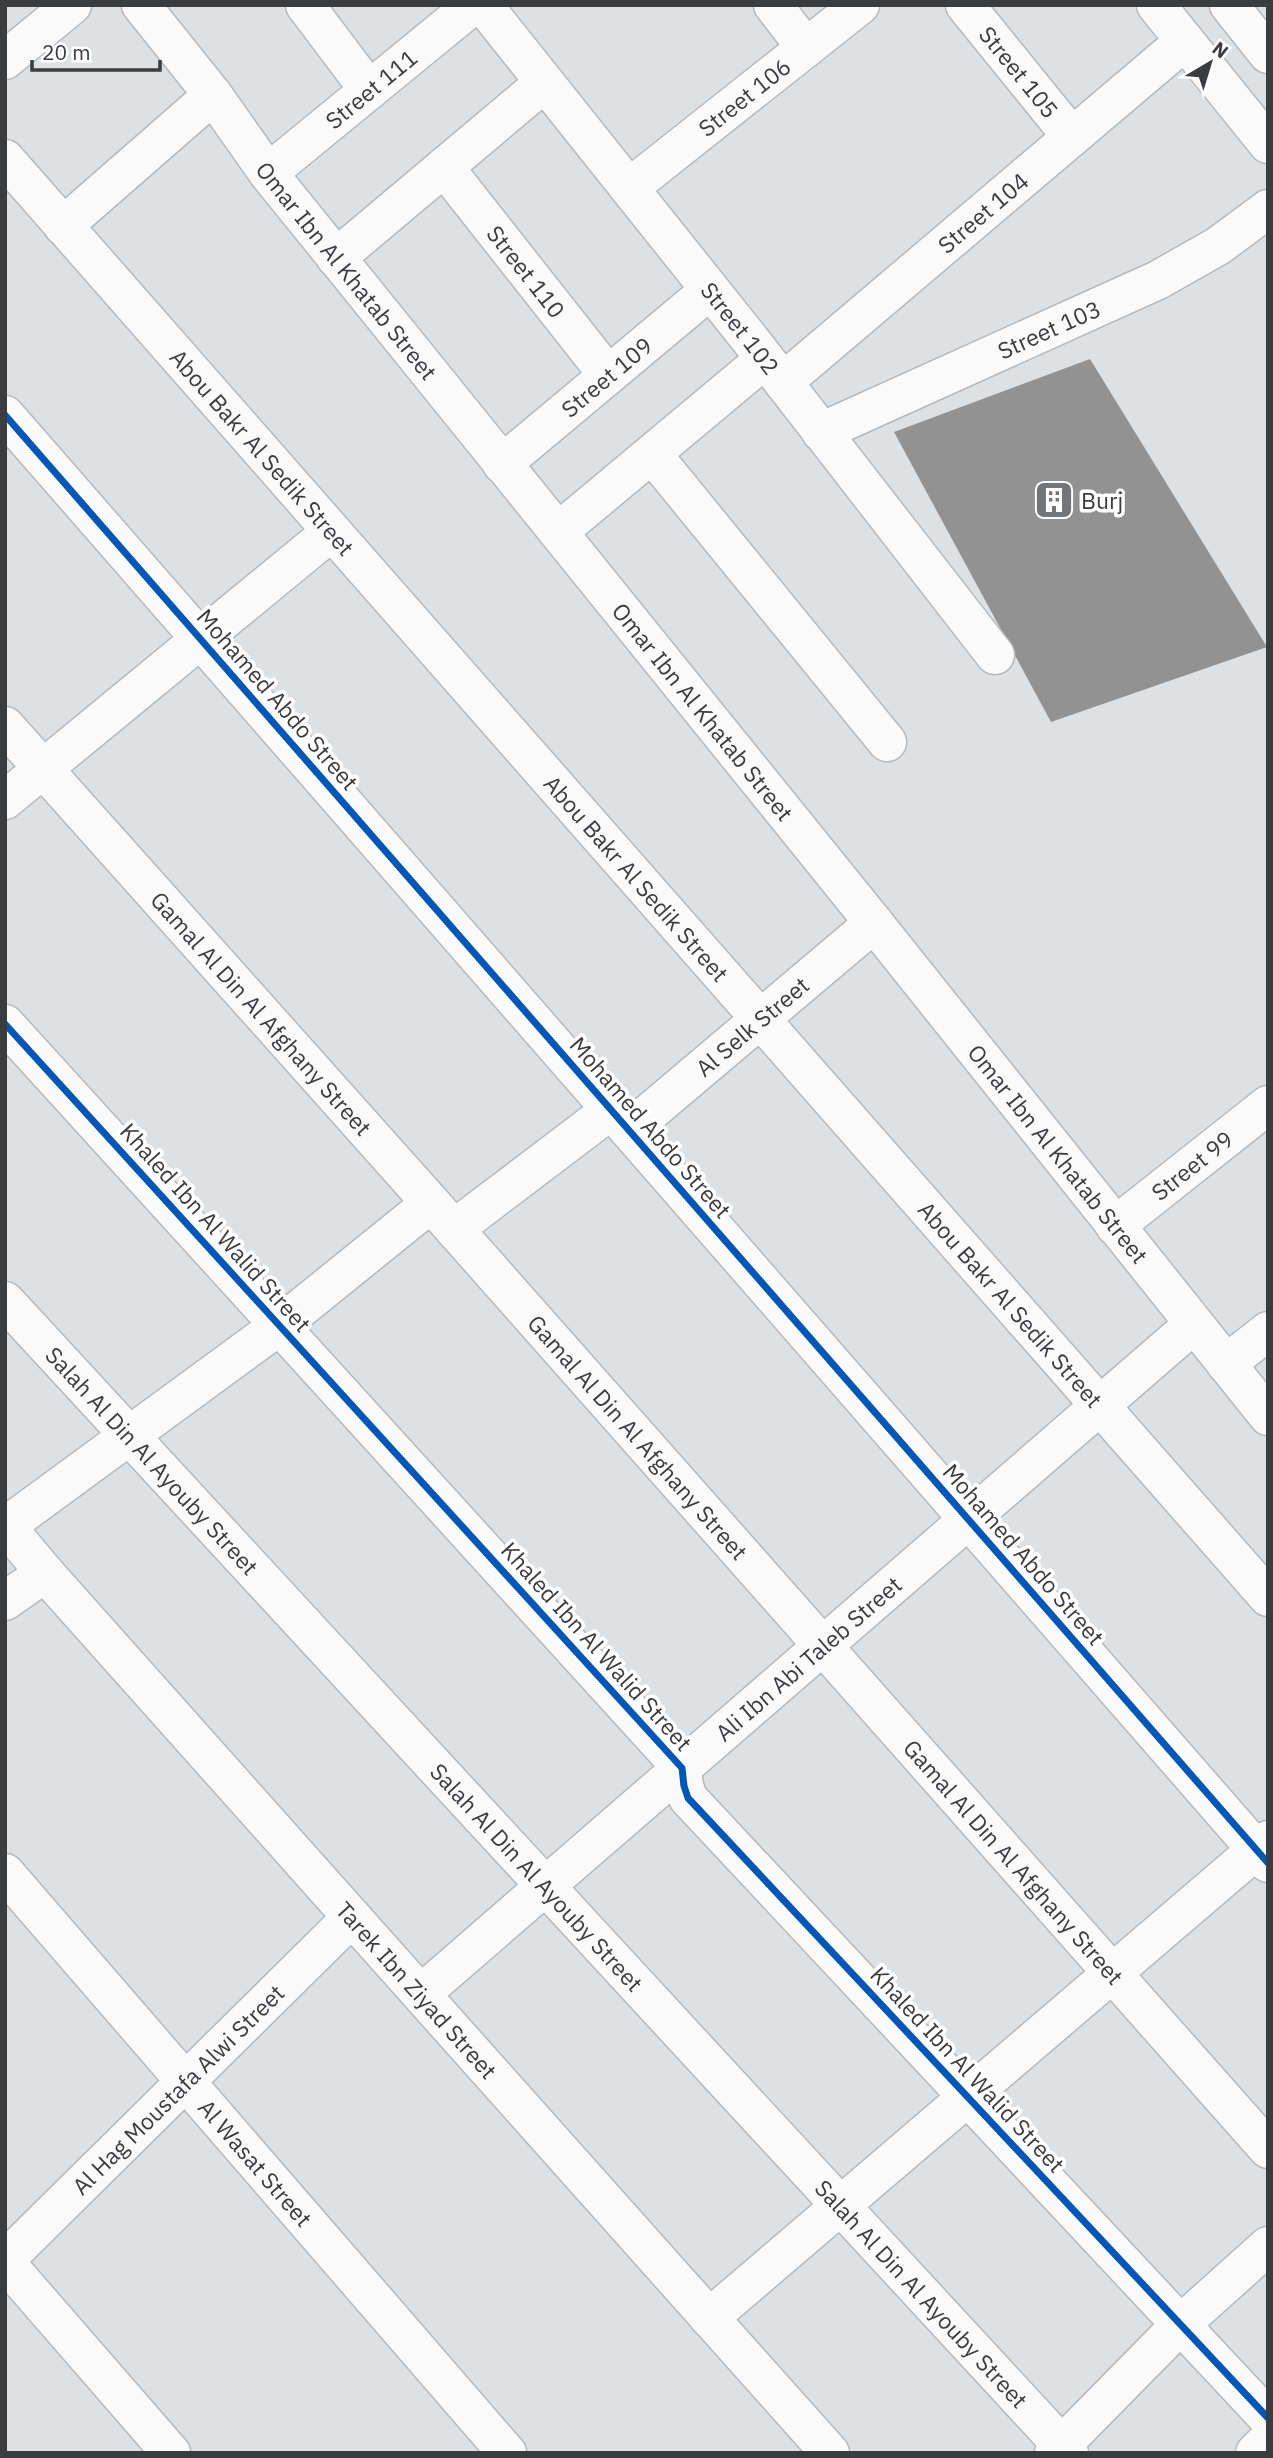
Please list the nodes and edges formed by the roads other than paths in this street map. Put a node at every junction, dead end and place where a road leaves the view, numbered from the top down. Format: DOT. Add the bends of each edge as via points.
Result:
graph roads {
  1 [pos="72,5"];
  2 [pos="141,5"];
  3 [pos="304,5"];
  4 [pos="473,5"];
  5 [pos="483,5"];
  6 [pos="773,5"];
  7 [pos="860,5"];
  8 [pos="965,5"];
  9 [pos="1156,5"];
  10 [pos="1229,5"];
  11 [pos="1185,41"];
  12 [pos="806,48"];
  13 [pos="1268,54"];
  14 [pos="5,60"];
  15 [pos="544,83"];
  16 [pos="369,90"];
  17 [pos="213,95"];
  18 [pos="1072,137"];
  19 [pos="1268,144"];
  20 [pos="5,159"];
  21 [pos="444,167"];
  22 [pos="268,173"];
  23 [pos="628,188"];
  24 [pos="1268,209"];
  25 [pos="63,226"];
  26 [pos="336,258"];
  27 [pos="710,290"];
  28 [pos="774,371"];
  29 [pos="608,375"];
  30 [pos="5,415"];
  31 [pos="821,432"];
  32 [pos="652,454"];
  33 [pos="502,464"];
  34 [pos="331,532"];
  35 [pos="558,532"];
  36 [pos="201,639"];
  37 [pos="995,654"];
  38 [pos="5,726"];
  39 [pos="887,742"];
  40 [pos="44,768"];
  41 [pos="5,800"];
  42 [pos="874,923"];
  43 [pos="761,1019"];
  44 [pos="5,1024"];
  45 [pos="1268,1105"];
  46 [pos="620,1120"];
  47 [pos="443,1216"];
  48 [pos="1115,1226"];
  49 [pos="5,1301"];
  50 [pos="1194,1324"];
  51 [pos="280,1325"];
  52 [pos="1268,1331"];
  53 [pos="1226,1364"];
  54 [pos="1100,1406"];
  55 [pos="1268,1416"];
  56 [pos="129,1435"];
  57 [pos="968,1520"];
  58 [pos="6,1525"];
  59 [pos="45,1573"];
  60 [pos="1268,1597"];
  61 [pos="5,1601"];
  62 [pos="823,1646"];
  63 [pos="682,1768"];
  64 [pos="1264,1851"];
  65 [pos="5,1873"];
  66 [pos="545,1886"];
  67 [pos="352,1917"];
  68 [pos="1112,1973"];
  69 [pos="422,1993"];
  70 [pos="187,2081"];
  71 [pos="968,2097"];
  72 [pos="1268,2149"];
  73 [pos="840,2206"];
  74 [pos="1268,2246"];
  75 [pos="5,2261"];
  76 [pos="709,2318"];
  77 [pos="1181,2324"];
  78 [pos="1268,2418"];
  79 [pos="1268,2440"];
  80 [pos="1062,2450"];
  81 [pos="172,2453"];
  82 [pos="507,2453"];
  83 [pos="830,2453"];
  84 [pos="1255,2453"];
  1 -- 14 [label="street"];
  2 -- 17 [label="street, Omar Ibn Al Khatab Street"];
  3 -- 16 [label="street"];
  4 -- 16 [label="street, Street 111"];
  5 -- 15 [label="street, Street 102"];
  6 -- 12 [label="street"];
  7 -- 12 [label="street, Street 106"];
  8 -- 18 [label="street, Street 105"];
  9 -- 11 [label="street"];
  10 -- 13 [label="street"];
  11 -- 18 [label="street, Street 104"];
  11 -- 19 [label="street"];
  12 -- 23 [label="street, Street 106"];
  15 -- 21 [label="street"];
  15 -- 23 [label="street, Street 102"];
  16 -- 22 [label="street, Street 111"];
  17 -- 22 [label="street, Omar Ibn Al Khatab Street"];
  17 -- 25 [label="street"];
  18 -- 28 [label="street, Street 104"];
  20 -- 25 [label="street, Abou Bakr Al Sedik Street"];
  21 -- 26 [label="street"];
  21 -- 29 [label="street, Street 110"];
  22 -- 26 [label="street, Omar Ibn Al Khatab Street"];
  23 -- 27 [label="street, Street 102"];
  24 -- 31 [label="street, Street 103" via="1218,246 1158,280"];
  25 -- 34 [label="street, Abou Bakr Al Sedik Street"];
  26 -- 33 [label="street, Omar Ibn Al Khatab Street"];
  27 -- 28 [label="street, Street 102"];
  27 -- 29 [label="street, Street 109"];
  28 -- 31 [label="street, Street 102"];
  28 -- 32 [label="street, Street 104"];
  29 -- 33 [label="street, Street 109"];
  30 -- 36 [label="street, Mohamed Abdo Street"];
  31 -- 37 [label="street, Street 102"];
  32 -- 35 [label="street, Street 104"];
  32 -- 39 [label="street"];
  33 -- 35 [label="street, Omar Ibn Al Khatab Street"];
  34 -- 36 [label="street"];
  34 -- 43 [label="street, Abou Bakr Al Sedik Street"];
  35 -- 42 [label="street, Omar Ibn Al Khatab Street"];
  36 -- 40 [label="street"];
  36 -- 46 [label="street, Mohamed Abdo Street"];
  38 -- 40 [label="street, Gamal Al Din Al Afghany Street"];
  40 -- 41 [label="street"];
  40 -- 47 [label="street, Gamal Al Din Al Afghany Street"];
  42 -- 43 [label="street, Al Selk Street"];
  42 -- 48 [label="street, Omar Ibn Al Khatab Street"];
  43 -- 46 [label="street, Al Selk Street"];
  43 -- 54 [label="street, Abou Bakr Al Sedik Street"];
  44 -- 51 [label="street, Khaled Ibn Al Walid Street"];
  45 -- 48 [label="street, Street 99"];
  46 -- 47 [label="street, Al Selk Street"];
  46 -- 57 [label="street, Mohamed Abdo Street"];
  47 -- 51 [label="street, Al Selk Street"];
  47 -- 62 [label="street, Gamal Al Din Al Afghany Street"];
  48 -- 50 [label="street, Omar Ibn Al Khatab Street"];
  49 -- 56 [label="street, Salah Al Din Al Ayouby Street"];
  50 -- 53 [label="street, Omar Ibn Al Khatab Street"];
  50 -- 54 [label="street, Ali Ibn Abi Taleb Street"];
  51 -- 56 [label="street, Al Selk Street"];
  51 -- 63 [label="street, Khaled Ibn Al Walid Street"];
  52 -- 53 [label="street"];
  53 -- 55 [label="street, Omar Ibn Al Khatab Street"];
  54 -- 57 [label="street, Ali Ibn Abi Taleb Street"];
  54 -- 60 [label="street, Abou Bakr Al Sedik Street"];
  56 -- 58 [label="street, Al Selk Street"];
  56 -- 66 [label="street, Salah Al Din Al Ayouby Street"];
  57 -- 62 [label="street, Ali Ibn Abi Taleb Street"];
  57 -- 64 [label="street, Mohamed Abdo Street"];
  58 -- 59 [label="street, Tarek Ibn Ziyad Street"];
  59 -- 61 [label="street"];
  59 -- 67 [label="street, Tarek Ibn Ziyad Street"];
  62 -- 63 [label="street, Ali Ibn Abi Taleb Street"];
  62 -- 68 [label="street, Gamal Al Din Al Afghany Street"];
  63 -- 66 [label="street, Ali Ibn Abi Taleb Street"];
  63 -- 71 [label="street, Khaled Ibn Al Walid Street" via="688,1798"];
  64 -- 68 [label="street"];
  65 -- 70 [label="street, Al Wasat Street"];
  66 -- 69 [label="street, Ali Ibn Abi Taleb Street"];
  66 -- 73 [label="street, Salah Al Din Al Ayouby Street"];
  67 -- 69 [label="street, Tarek Ibn Ziyad Street"];
  67 -- 70 [label="street, Al Hag Moustafa Alwi Street"];
  68 -- 71 [label="street"];
  68 -- 72 [label="street, Gamal Al Din Al Afghany Street"];
  69 -- 76 [label="street, Tarek Ibn Ziyad Street"];
  70 -- 75 [label="street, Al Hag Moustafa Alwi Street"];
  70 -- 82 [label="street, Al Wasat Street"];
  71 -- 73 [label="street"];
  71 -- 77 [label="street, Khaled Ibn Al Walid Street"];
  73 -- 76 [label="street"];
  73 -- 80 [label="street, Salah Al Din Al Ayouby Street"];
  74 -- 77 [label="street"];
  75 -- 81 [label="street"];
  76 -- 83 [label="street, Tarek Ibn Ziyad Street"];
  77 -- 78 [label="street, Khaled Ibn Al Walid Street"];
  77 -- 80 [label="street"];
  79 -- 84 [label="street"];
}
